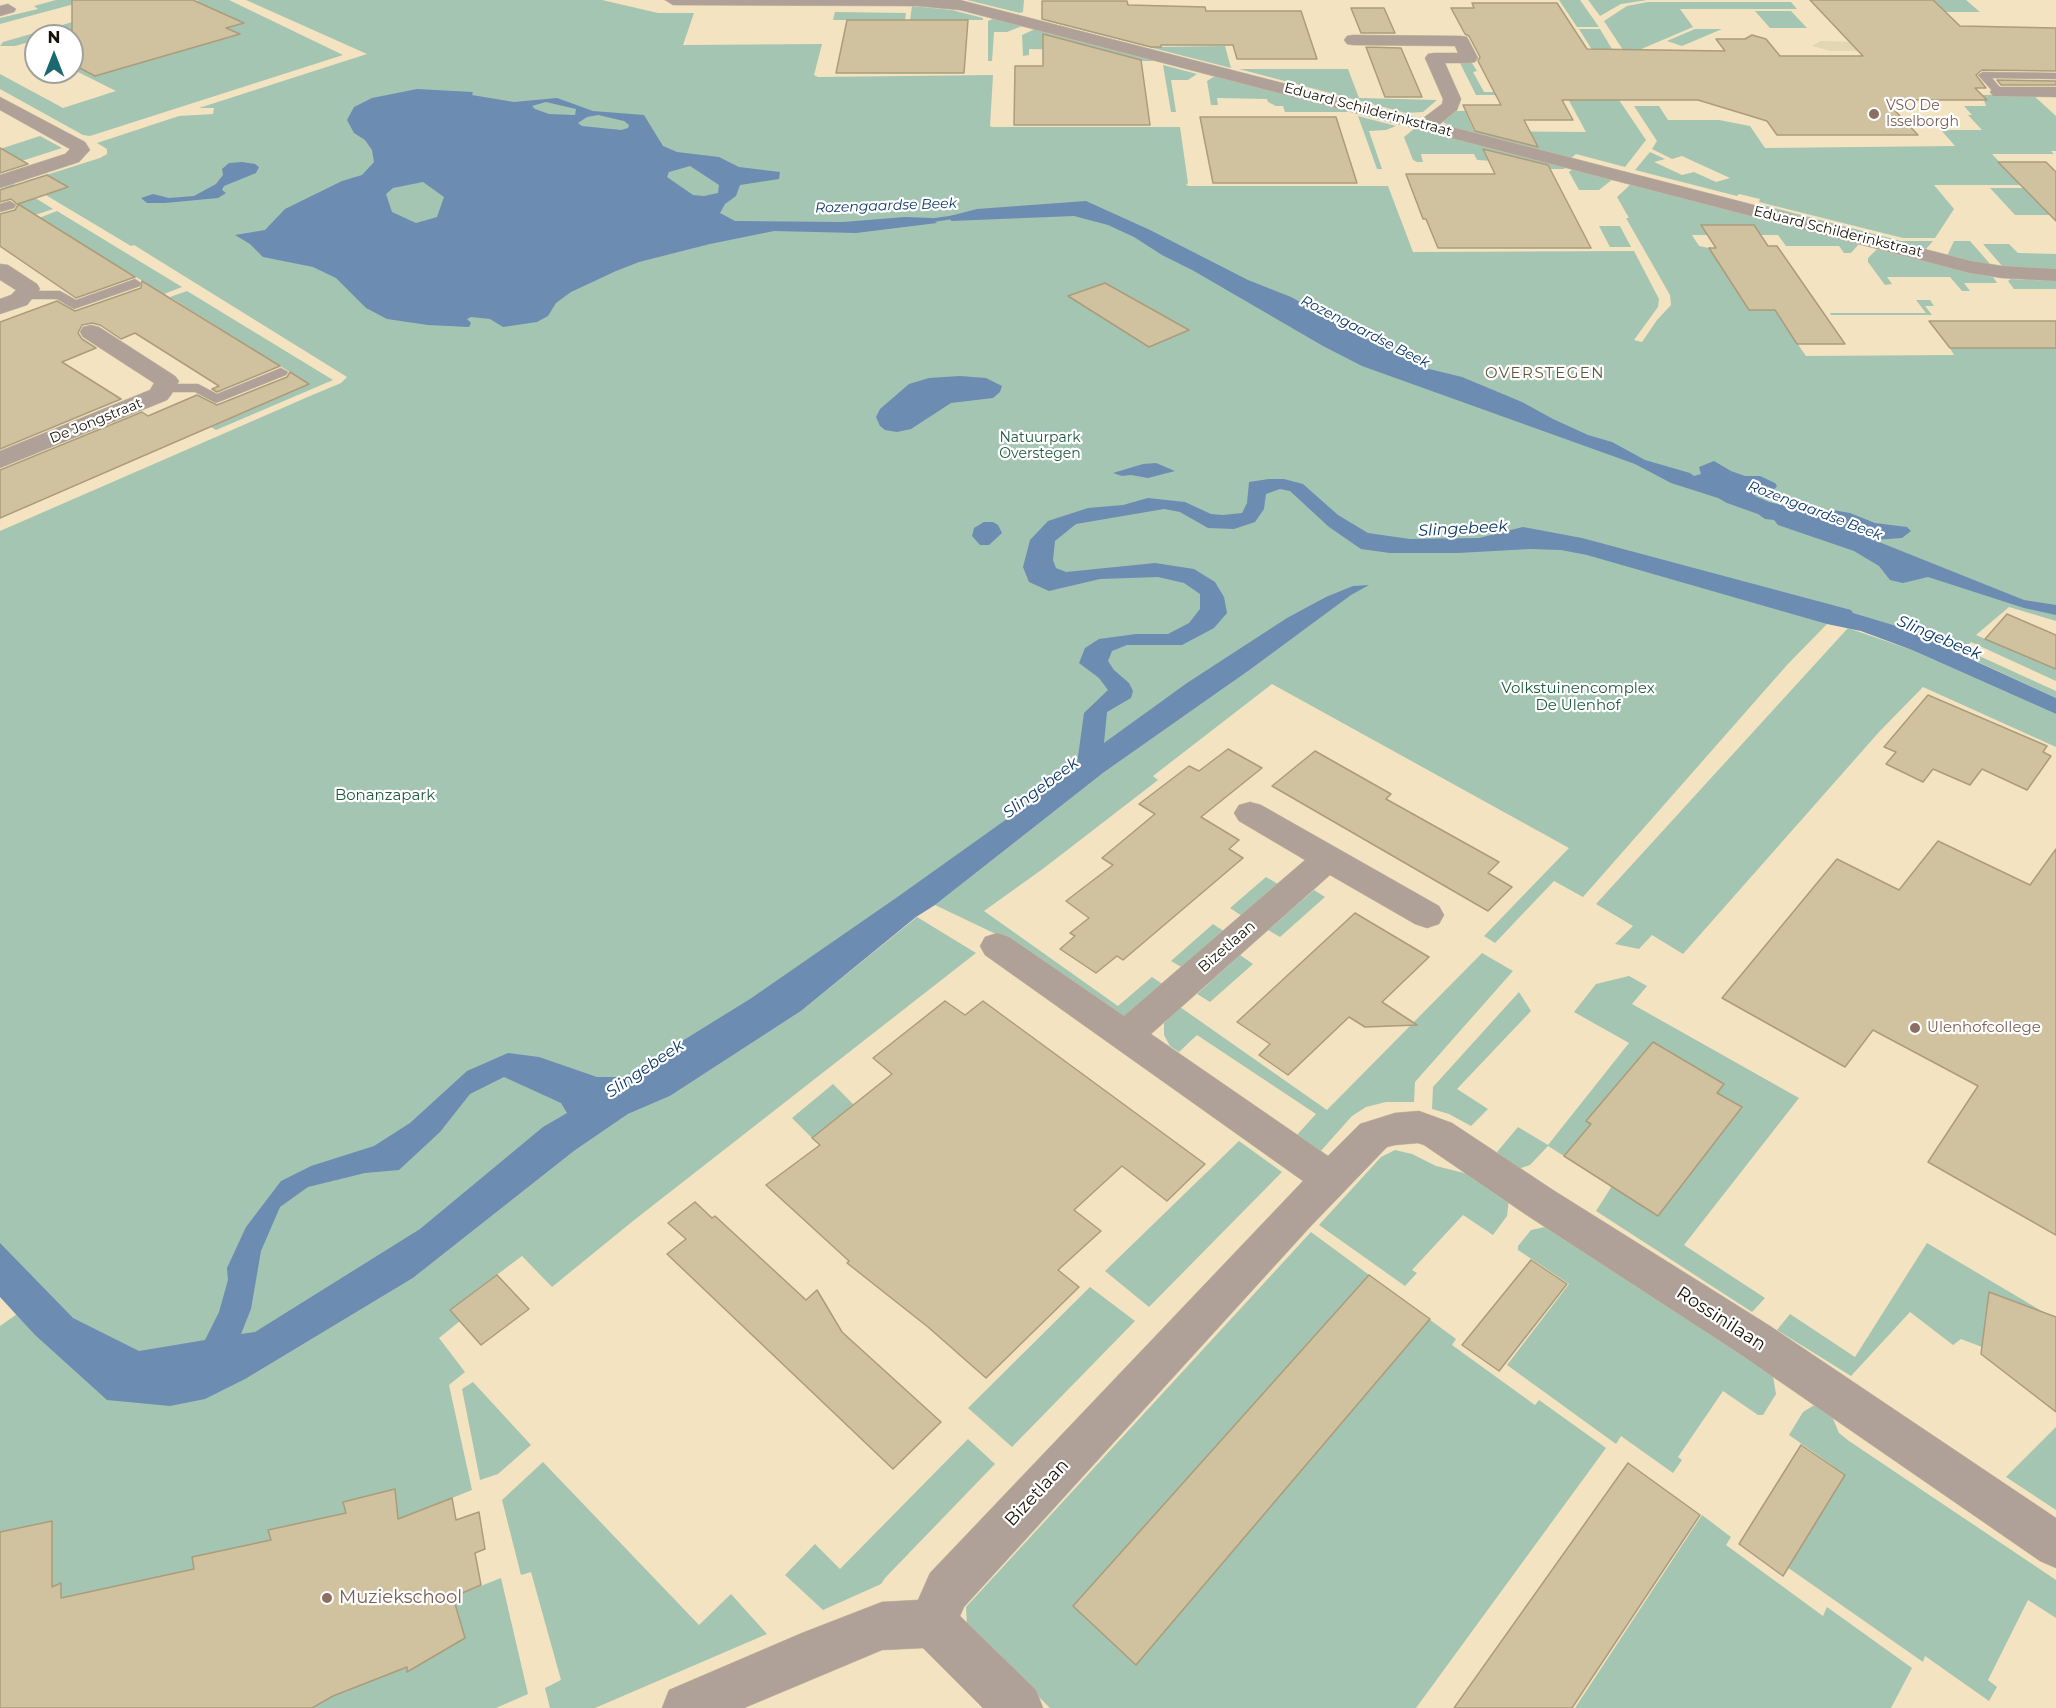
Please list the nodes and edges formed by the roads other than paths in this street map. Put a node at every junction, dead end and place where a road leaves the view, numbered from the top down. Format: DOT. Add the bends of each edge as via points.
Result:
graph roads {
  1 [pos="673,0"];
  2 [pos="1353,40"];
  3 [pos="1426,41"];
  4 [pos="1434,58"];
  5 [pos="2056,76"];
  6 [pos="1999,92"];
  7 [pos="2056,92"];
  8 [pos="0,102"];
  9 [pos="1425,126"];
  10 [pos="0,182"];
  11 [pos="0,270"];
  12 [pos="2056,275"];
  13 [pos="135,283"];
  14 [pos="24,294"];
  15 [pos="0,307"];
  16 [pos="91,332"];
  17 [pos="281,372"];
  18 [pos="164,388"];
  19 [pos="0,460"];
  20 [pos="1250,813"];
  21 [pos="1328,858"];
  22 [pos="1427,915"];
  23 [pos="997,946"];
  24 [pos="1126,1035"];
  25 [pos="1374,1135"];
  26 [pos="1331,1179"];
  27 [pos="2056,1545"];
  28 [pos="933,1623"];
  29 [pos="687,1708"];
  30 [pos="1018,1708"];
  1 -- 9 [label="street, Eduard Schilderinkstraat" via="938,1"];
  2 -- 3 [label="street"];
  3 -- 4 [label="street"];
  3 -- 4 [label="street" via="1461,41 1469,58"];
  4 -- 9 [label="street" via="1452,99 1451,106"];
  5 -- 6 [label="lane" via="1983,75"];
  6 -- 7 [label="street"];
  8 -- 10 [label="street" via="80,150 72,158"];
  9 -- 12 [label="street, Eduard Schilderinkstraat" via="1970,267"];
  11 -- 14 [label="street" via="29,289"];
  13 -- 14 [label="lane" via="74,305 60,296"];
  14 -- 15 [label="street"];
  16 -- 18 [label="street" via="168,381"];
  17 -- 18 [label="lane" via="216,399 198,388"];
  18 -- 19 [label="street, De Jongstraat" via="159,395"];
  20 -- 21 [label="street"];
  21 -- 22 [label="street"];
  21 -- 24 [label="street, Bizetlaan"];
  23 -- 24 [label="street"];
  24 -- 26 [label="street"];
  25 -- 26 [label="street, Bizetlaan"];
  25 -- 27 [label="street, Rossinilaan" via="1419,1127 1438,1134 1755,1340"];
  26 -- 28 [label="street, Bizetlaan" via="947,1590"];
  28 -- 29 [label="street" via="882,1626"];
  28 -- 30 [label="street"];
}
